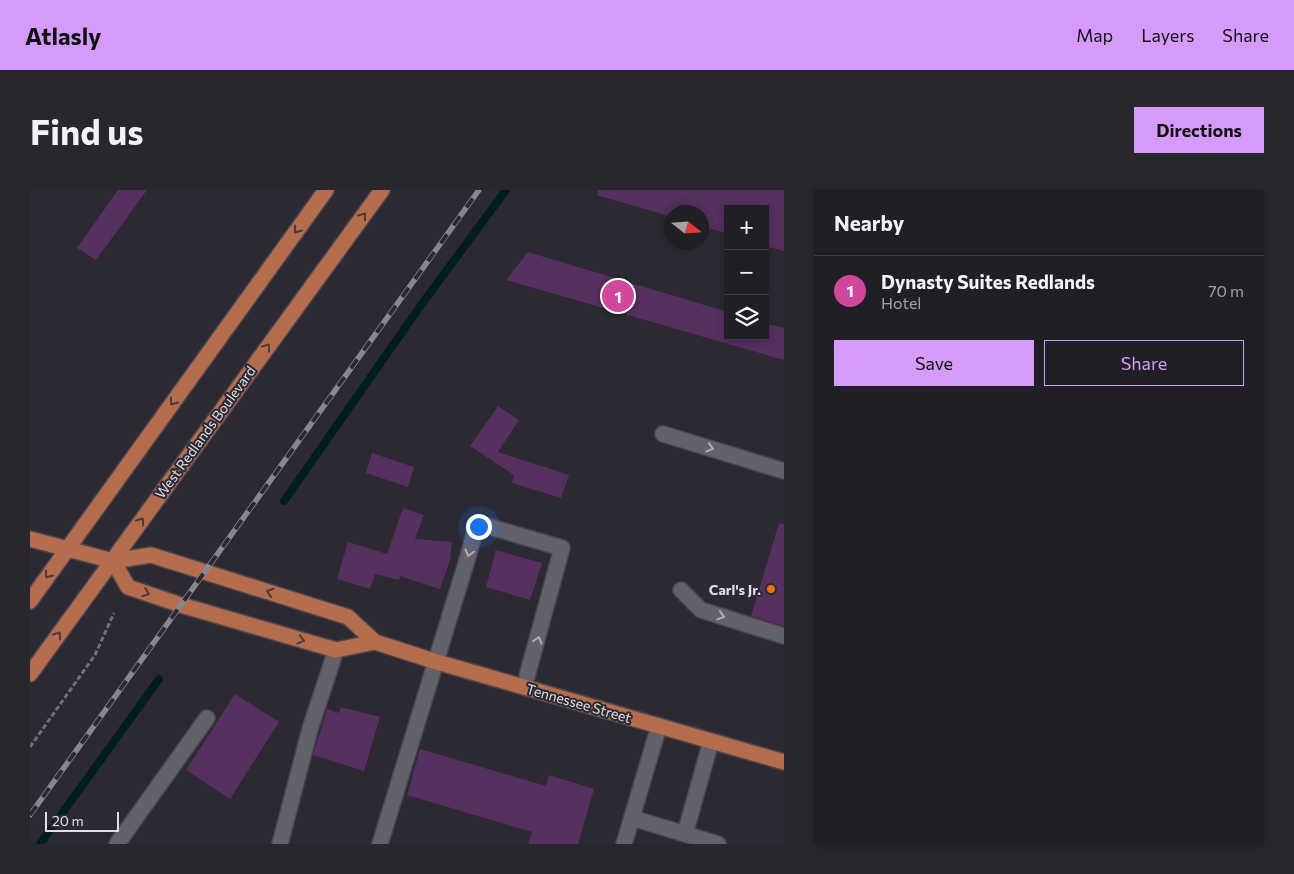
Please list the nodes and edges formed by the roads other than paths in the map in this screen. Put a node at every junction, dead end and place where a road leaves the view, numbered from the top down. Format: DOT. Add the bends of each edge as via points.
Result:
graph roads {
  1 [pos="326,190"];
  2 [pos="382,190"];
  3 [pos="664,434"];
  4 [pos="784,471"];
  5 [pos="30,539"];
  6 [pos="67,550"];
  7 [pos="113,561"];
  8 [pos="681,590"];
  9 [pos="30,601"];
  10 [pos="784,636"];
  11 [pos="376,642"];
  12 [pos="336,650"];
  13 [pos="436,662"];
  14 [pos="30,674"];
  15 [pos="524,687"];
  16 [pos="207,718"];
  17 [pos="659,726"];
  18 [pos="711,741"];
  19 [pos="784,762"];
  20 [pos="632,818"];
  21 [pos="685,834"];
  22 [pos="116,844"];
  23 [pos="280,844"];
  24 [pos="380,844"];
  25 [pos="624,844"];
  26 [pos="718,844"];
  1 -- 6 [label="main road, one-way"];
  7 -- 2 [label="main road, West Redlands Boulevard, one-way"];
  3 -- 4 [label="lane, one-way"];
  5 -- 6 [label="main road, Tennessee Street"];
  6 -- 7 [label="main road, Tennessee Street"];
  6 -- 9 [label="main road, one-way"];
  11 -- 7 [label="main road, Tennessee Street, one-way" via="348,617 151,555"];
  7 -- 12 [label="main road, Tennessee Street, one-way" via="128,587"];
  14 -- 7 [label="main road, West Redlands Boulevard, one-way"];
  8 -- 10 [label="lane, one-way" via="701,610"];
  11 -- 12 [label="main road, Tennessee Street"];
  11 -- 13 [label="main road, Tennessee Street"];
  12 -- 23 [label="lane" via="310,729"];
  13 -- 15 [label="main road, Tennessee Street"];
  15 -- 13 [label="lane, one-way" via="562,548 477,523"];
  13 -- 24 [label="lane"];
  15 -- 17 [label="main road, Tennessee Street"];
  16 -- 22 [label="lane"];
  17 -- 18 [label="main road, Tennessee Street"];
  17 -- 20 [label="lane"];
  18 -- 19 [label="main road, Tennessee Street"];
  18 -- 21 [label="lane"];
  20 -- 21 [label="lane"];
  20 -- 25 [label="lane"];
  21 -- 26 [label="lane"];
}
